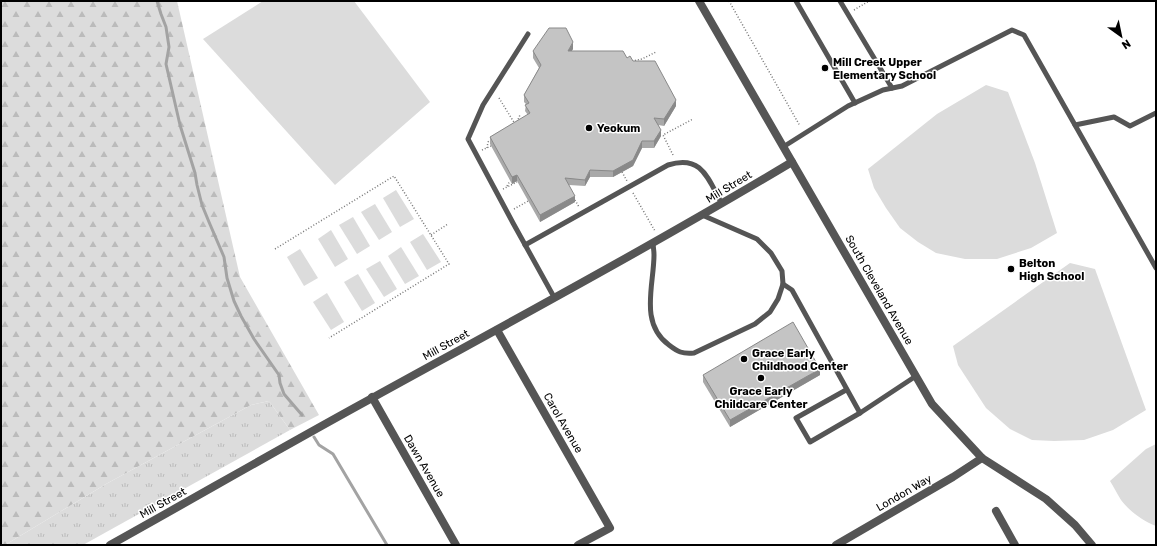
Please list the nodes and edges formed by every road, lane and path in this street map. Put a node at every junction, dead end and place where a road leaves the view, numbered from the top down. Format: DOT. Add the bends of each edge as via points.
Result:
graph roads {
  1 [pos="699,1"];
  2 [pos="729,1"];
  3 [pos="796,1"];
  4 [pos="840,1"];
  5 [pos="869,1"];
  6 [pos="852,11"];
  7 [pos="528,34"];
  8 [pos="656,52"];
  9 [pos="627,62"];
  10 [pos="892,88"];
  11 [pos="499,98"];
  12 [pos="855,103"];
  13 [pos="1156,113"];
  14 [pos="520,115"];
  15 [pos="693,120"];
  16 [pos="515,125"];
  17 [pos="1075,125"];
  18 [pos="800,126"];
  19 [pos="517,128"];
  20 [pos="493,138"];
  21 [pos="491,146"];
  22 [pos="783,147"];
  23 [pos="487,148"];
  24 [pos="479,152"];
  25 [pos="673,155"];
  26 [pos="792,162"];
  27 [pos="622,172"];
  28 [pos="510,181"];
  29 [pos="627,181"];
  30 [pos="517,182"];
  31 [pos="506,187"];
  32 [pos="500,190"];
  33 [pos="632,191"];
  34 [pos="574,196"];
  35 [pos="528,201"];
  36 [pos="722,204"];
  37 [pos="579,207"];
  38 [pos="512,210"];
  39 [pos="702,215"];
  40 [pos="448,224"];
  41 [pos="655,231"];
  42 [pos="430,235"];
  43 [pos="653,242"];
  44 [pos="525,245"];
  45 [pos="274,250"];
  46 [pos="1156,268"];
  47 [pos="783,284"];
  48 [pos="554,297"];
  49 [pos="497,330"];
  50 [pos="328,338"];
  51 [pos="916,376"];
  52 [pos="846,390"];
  53 [pos="372,397"];
  54 [pos="860,413"];
  55 [pos="982,458"];
  56 [pos="996,511"];
  57 [pos="110,545"];
  58 [pos="456,545"];
  59 [pos="578,545"];
  60 [pos="836,545"];
  61 [pos="1015,545"];
  62 [pos="1092,545"];
  1 -- 22 [label="street, South Cleveland Avenue"];
  2 -- 18 [label="path"];
  3 -- 12 [label="lane"];
  4 -- 10 [label="lane"];
  5 -- 6 [label="path"];
  7 -- 44 [label="lane" via="483,105 468,140"];
  8 -- 9 [label="path" via="642,59"];
  10 -- 12 [label="lane"];
  10 -- 17 [label="lane" via="902,86 1012,30 1024,34"];
  11 -- 16 [label="path"];
  12 -- 22 [label="lane"];
  13 -- 17 [label="lane" via="1130,126 1114,117"];
  14 -- 16 [label="path"];
  15 -- 25 [label="path" via="663,135"];
  16 -- 19 [label="path"];
  17 -- 46 [label="lane"];
  20 -- 23 [label="path" via="488,142"];
  21 -- 23 [label="path"];
  22 -- 26 [label="street, South Cleveland Avenue"];
  23 -- 24 [label="path"];
  26 -- 36 [label="street, Mill Street"];
  26 -- 51 [label="street, South Cleveland Avenue"];
  27 -- 29 [label="path"];
  28 -- 31 [label="path"];
  30 -- 31 [label="path"];
  31 -- 32 [label="path"];
  33 -- 41 [label="path"];
  34 -- 37 [label="path"];
  35 -- 38 [label="path"];
  36 -- 39 [label="street, Mill Street"];
  36 -- 44 [label="lane" via="703,170 694,163 678,161"];
  39 -- 43 [label="street, Mill Street"];
  39 -- 47 [label="lane" via="757,239 782,271"];
  40 -- 42 [label="path"];
  42 -- 45 [label="path" via="394,176"];
  42 -- 50 [label="path" via="448,264"];
  43 -- 47 [label="lane" via="650,313 659,335 683,354 694,353 755,324 770,312"];
  43 -- 48 [label="street, Mill Street"];
  44 -- 48 [label="lane"];
  47 -- 52 [label="lane" via="792,290"];
  48 -- 49 [label="street, Mill Street"];
  49 -- 53 [label="street, Mill Street"];
  49 -- 59 [label="street, Carol Avenue" via="610,528"];
  51 -- 54 [label="lane"];
  51 -- 55 [label="street, South Cleveland Avenue" via="932,404"];
  52 -- 54 [label="lane"];
  52 -- 54 [label="lane" via="796,418 810,442"];
  53 -- 57 [label="street, Mill Street"];
  53 -- 58 [label="street, Dawn Avenue"];
  55 -- 60 [label="street, London Way"];
  55 -- 62 [label="street, South Cleveland Avenue" via="1046,499 1075,525"];
  56 -- 61 [label="street"];
}
